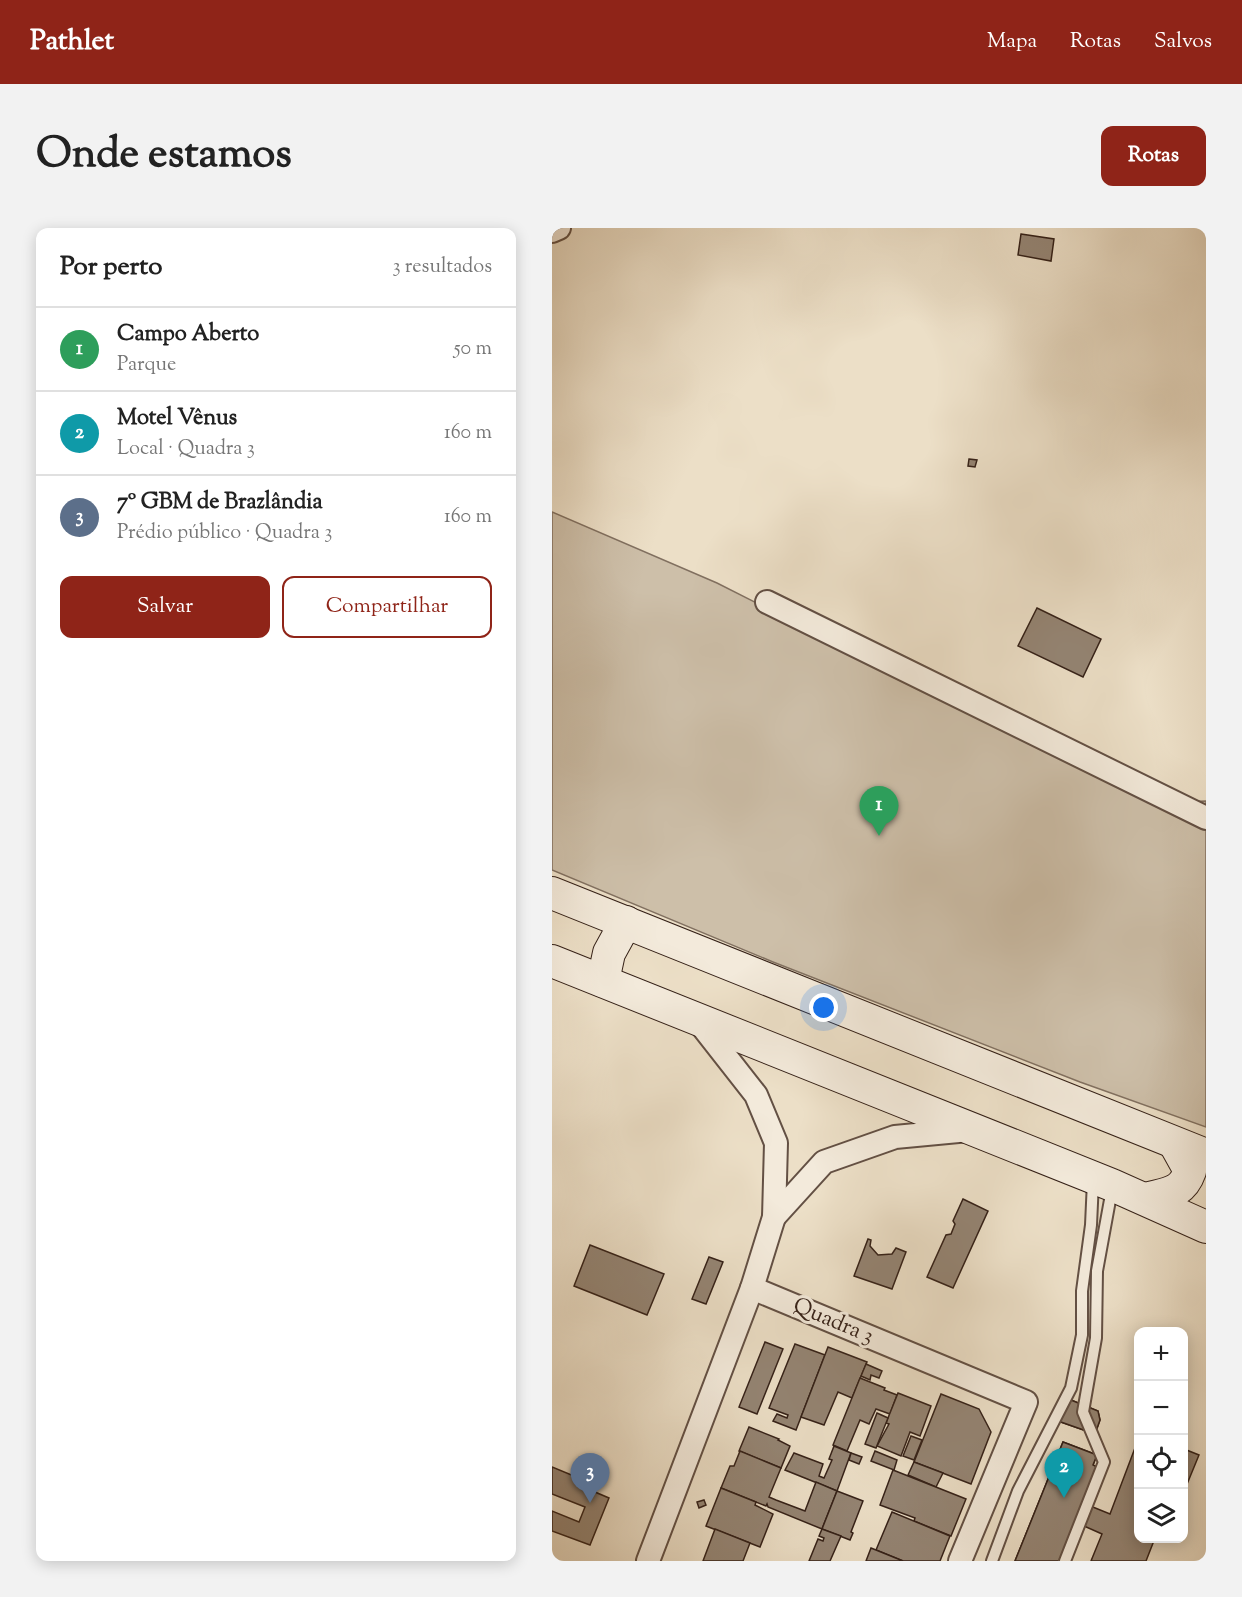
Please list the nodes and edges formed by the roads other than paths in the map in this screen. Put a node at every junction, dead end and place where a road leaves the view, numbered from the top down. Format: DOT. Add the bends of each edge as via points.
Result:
graph roads {
  1 [pos="559,228"];
  2 [pos="552,231"];
  3 [pos="767,602"];
  4 [pos="1206,818"];
  5 [pos="552,893"];
  6 [pos="626,922"];
  7 [pos="552,961"];
  8 [pos="603,981"];
  9 [pos="697,1019"];
  10 [pos="973,1130"];
  11 [pos="1176,1143"];
  12 [pos="1206,1155"];
  13 [pos="1103,1181"];
  14 [pos="1146,1199"];
  15 [pos="774,1217"];
  16 [pos="1206,1227"];
  17 [pos="752,1288"];
  18 [pos="648,1561"];
  19 [pos="960,1561"];
  20 [pos="992,1561"];
  21 [pos="1065,1561"];
  1 -- 2 [label="street"];
  3 -- 4 [label="street"];
  5 -- 6 [label="street"];
  6 -- 8 [label="street" via="609,953"];
  6 -- 11 [label="street"];
  7 -- 8 [label="street"];
  8 -- 9 [label="street"];
  9 -- 10 [label="street"];
  9 -- 15 [label="street" via="756,1095 776,1143"];
  10 -- 13 [label="street"];
  10 -- 15 [label="street" via="895,1137 824,1162"];
  11 -- 12 [label="street"];
  11 -- 14 [label="street" via="1190,1171 1186,1182 1174,1191"];
  13 -- 14 [label="street"];
  13 -- 20 [label="lane" via="1091,1225 1082,1291 1082,1335 1071,1388 1018,1491"];
  13 -- 21 [label="lane" via="1096,1338 1083,1412 1104,1462"];
  14 -- 16 [label="street"];
  15 -- 17 [label="street"];
  17 -- 18 [label="street"];
  17 -- 19 [label="street, Quadra 3" via="1026,1402"];
}
